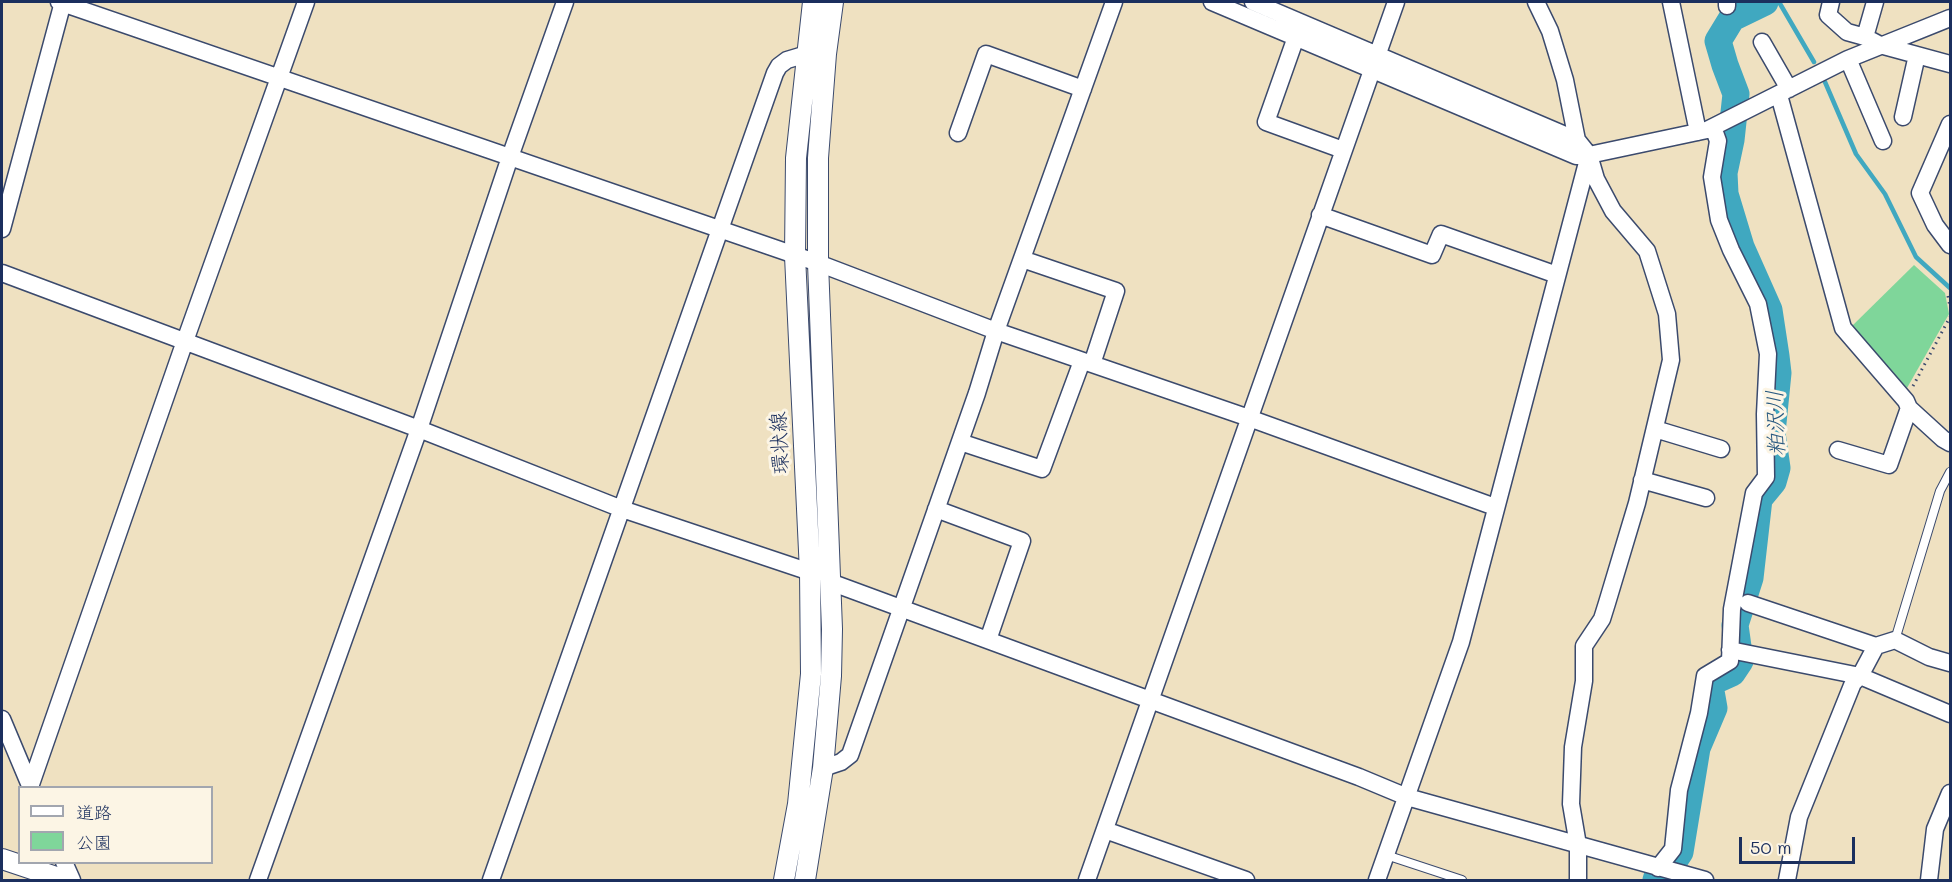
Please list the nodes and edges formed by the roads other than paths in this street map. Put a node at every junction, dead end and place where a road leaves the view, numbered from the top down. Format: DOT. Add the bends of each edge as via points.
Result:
graph roads {
  1 [pos="62,2"];
  2 [pos="306,2"];
  3 [pos="565,2"];
  4 [pos="813,2"];
  5 [pos="833,2"];
  6 [pos="1114,2"];
  7 [pos="1212,2"];
  8 [pos="1253,2"];
  9 [pos="1396,2"];
  10 [pos="1536,2"];
  11 [pos="1671,2"];
  12 [pos="1831,2"];
  13 [pos="1875,2"];
  14 [pos="1950,18"];
  15 [pos="1296,37"];
  16 [pos="1873,41"];
  17 [pos="1762,42"];
  18 [pos="807,54"];
  19 [pos="1917,55"];
  20 [pos="1848,59"];
  21 [pos="1376,62"];
  22 [pos="1950,64"];
  23 [pos="279,77"];
  24 [pos="1083,89"];
  25 [pos="1784,92"];
  26 [pos="1903,117"];
  27 [pos="1950,124"];
  28 [pos="1706,130"];
  29 [pos="958,133"];
  30 [pos="1578,140"];
  31 [pos="1883,141"];
  32 [pos="1343,150"];
  33 [pos="1589,155"];
  34 [pos="510,157"];
  35 [pos="1320,215"];
  36 [pos="2,229"];
  37 [pos="719,229"];
  38 [pos="1950,245"];
  39 [pos="795,256"];
  40 [pos="1022,259"];
  41 [pos="818,263"];
  42 [pos="2,273"];
  43 [pos="1557,275"];
  44 [pos="996,331"];
  45 [pos="185,341"];
  46 [pos="1087,362"];
  47 [pos="1908,404"];
  48 [pos="1249,418"];
  49 [pos="418,429"];
  50 [pos="1655,429"];
  51 [pos="960,442"];
  52 [pos="1950,443"];
  53 [pos="1721,450"];
  54 [pos="1838,450"];
  55 [pos="1950,472"];
  56 [pos="1642,480"];
  57 [pos="1706,498"];
  58 [pos="1495,507"];
  59 [pos="622,509"];
  60 [pos="936,509"];
  61 [pos="810,572"];
  62 [pos="830,582"];
  63 [pos="1748,603"];
  64 [pos="901,608"];
  65 [pos="987,640"];
  66 [pos="1895,640"];
  67 [pos="1876,646"];
  68 [pos="1730,650"];
  69 [pos="1950,663"];
  70 [pos="1860,676"];
  71 [pos="1151,701"];
  72 [pos="1950,714"];
  73 [pos="2,719"];
  74 [pos="823,768"];
  75 [pos="30,786"];
  76 [pos="30,786"];
  77 [pos="1950,793"];
  78 [pos="1407,797"];
  79 [pos="1105,830"];
  80 [pos="1578,845"];
  81 [pos="1386,855"];
  82 [pos="2,859"];
  83 [pos="65,864"];
  84 [pos="1658,868"];
  85 [pos="65,880"];
  86 [pos="72,880"];
  87 [pos="258,880"];
  88 [pos="491,880"];
  89 [pos="784,880"];
  90 [pos="805,880"];
  91 [pos="1087,880"];
  92 [pos="1246,880"];
  93 [pos="1377,880"];
  94 [pos="1462,880"];
  95 [pos="1578,880"];
  96 [pos="1705,880"];
  97 [pos="1787,880"];
  98 [pos="1929,880"];
  1 -- 23 [label="street"];
  1 -- 36 [label="street"];
  2 -- 23 [label="street"];
  3 -- 34 [label="street"];
  4 -- 18 [label="street, 環状線"];
  5 -- 41 [label="street" via="818,158"];
  6 -- 24 [label="street"];
  7 -- 15 [label="street"];
  8 -- 21 [label="street"];
  9 -- 21 [label="street"];
  10 -- 30 [label="street" via="1550,31 1565,80"];
  11 -- 28 [label="street"];
  12 -- 16 [label="street" via="1828,15 1847,32"];
  13 -- 16 [label="street"];
  14 -- 16 [label="street"];
  15 -- 21 [label="street"];
  15 -- 32 [label="street" via="1266,122"];
  16 -- 19 [label="street"];
  16 -- 20 [label="street"];
  17 -- 25 [label="street"];
  18 -- 37 [label="street" via="787,60 775,73"];
  18 -- 39 [label="street, 環状線" via="796,158"];
  19 -- 22 [label="street"];
  19 -- 26 [label="street"];
  20 -- 25 [label="street"];
  20 -- 31 [label="street"];
  21 -- 30 [label="street"];
  21 -- 32 [label="street"];
  21 -- 33 [label="street" via="1576,156"];
  23 -- 34 [label="street"];
  23 -- 45 [label="street"];
  24 -- 29 [label="street" via="986,54"];
  24 -- 40 [label="street"];
  25 -- 28 [label="street"];
  25 -- 47 [label="street" via="1843,328"];
  27 -- 38 [label="street" via="1920,192 1935,225"];
  28 -- 33 [label="street"];
  28 -- 68 [label="street" via="1718,141 1712,177 1719,220 1758,304 1768,354 1766,477 1754,493 1732,609"];
  30 -- 33 [label="street"];
  32 -- 35 [label="street"];
  33 -- 43 [label="street"];
  33 -- 50 [label="street" via="1596,179 1613,211 1647,251 1666,314 1671,360"];
  34 -- 37 [label="street"];
  34 -- 49 [label="street"];
  35 -- 43 [label="street" via="1432,255 1441,234"];
  35 -- 48 [label="street"];
  37 -- 39 [label="street"];
  37 -- 59 [label="street"];
  39 -- 41 [label="street"];
  39 -- 61 [label="street, 環状線"];
  40 -- 44 [label="street"];
  40 -- 46 [label="street" via="1116,291"];
  41 -- 44 [label="street"];
  41 -- 62 [label="street"];
  42 -- 45 [label="street"];
  43 -- 58 [label="street"];
  44 -- 46 [label="street"];
  44 -- 51 [label="street"];
  45 -- 49 [label="street"];
  45 -- 75 [label="street"];
  46 -- 48 [label="street"];
  46 -- 51 [label="street" via="1042,470"];
  47 -- 52 [label="street"];
  47 -- 54 [label="street" via="1889,465"];
  48 -- 58 [label="street"];
  48 -- 71 [label="street"];
  49 -- 59 [label="street"];
  49 -- 87 [label="street"];
  50 -- 53 [label="street"];
  50 -- 56 [label="street"];
  51 -- 60 [label="street"];
  55 -- 66 [label="lane" via="1940,491"];
  56 -- 57 [label="street"];
  56 -- 80 [label="street" via="1602,619 1584,646 1571,804"];
  58 -- 78 [label="street" via="1461,642"];
  59 -- 61 [label="street"];
  59 -- 88 [label="street"];
  60 -- 64 [label="street"];
  60 -- 65 [label="street" via="1022,542"];
  61 -- 89 [label="street, 環状線" via="811,674 798,804"];
  62 -- 64 [label="street"];
  62 -- 74 [label="street" via="831,676"];
  63 -- 67 [label="street"];
  64 -- 65 [label="street"];
  64 -- 74 [label="street" via="850,755"];
  65 -- 71 [label="street"];
  66 -- 67 [label="street"];
  66 -- 69 [label="street"];
  67 -- 70 [label="street"];
  68 -- 70 [label="street"];
  68 -- 84 [label="street" via="1730,661 1704,676 1699,713 1679,790 1673,849"];
  70 -- 72 [label="street"];
  70 -- 97 [label="street" via="1853,683 1799,817"];
  71 -- 78 [label="street"];
  71 -- 79 [label="street"];
  73 -- 76 [label="street"];
  74 -- 90 [label="street"];
  77 -- 98 [label="street" via="1935,829"];
  78 -- 80 [label="street"];
  78 -- 81 [label="street"];
  79 -- 91 [label="street"];
  79 -- 92 [label="street"];
  80 -- 84 [label="street"];
  80 -- 95 [label="street"];
  81 -- 93 [label="street"];
  81 -- 94 [label="lane"];
  82 -- 85 [label="street"];
  83 -- 86 [label="street"];
  84 -- 96 [label="street"];
}
